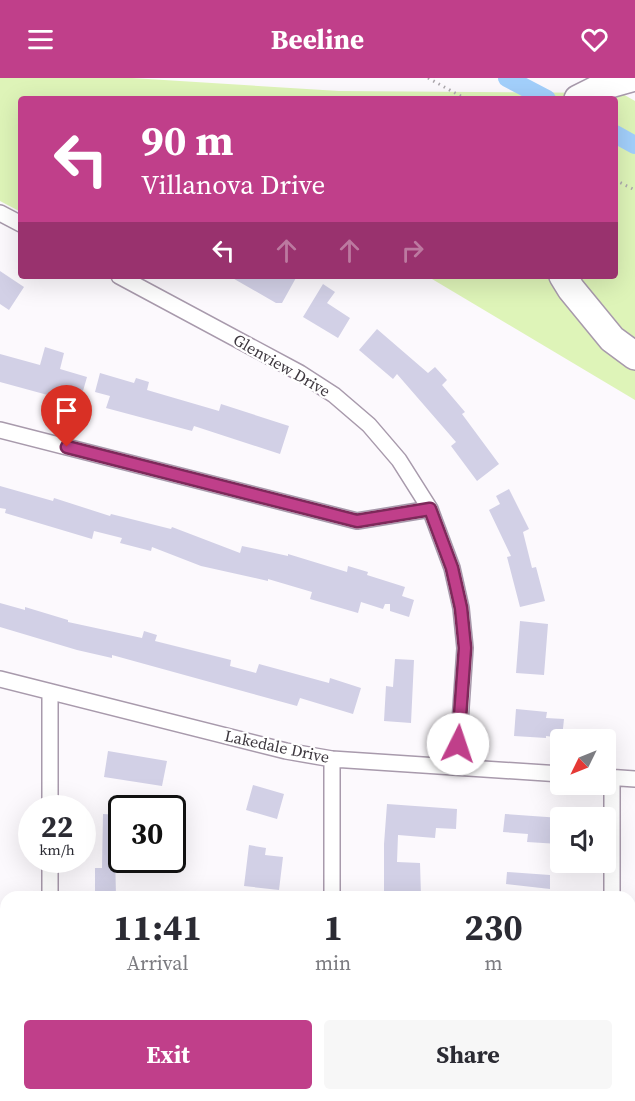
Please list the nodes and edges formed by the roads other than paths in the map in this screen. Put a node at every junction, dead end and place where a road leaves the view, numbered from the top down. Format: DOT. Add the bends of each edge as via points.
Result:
graph roads {
  1 [pos="619,82"];
  2 [pos="585,96"];
  3 [pos="0,213"];
  4 [pos="18,222"];
  5 [pos="125,279"];
  6 [pos="565,279"];
  7 [pos="635,356"];
  8 [pos="0,430"];
  9 [pos="430,509"];
  10 [pos="0,679"];
  11 [pos="50,692"];
  12 [pos="332,759"];
  13 [pos="457,767"];
  14 [pos="550,773"];
  15 [pos="616,778"];
  16 [pos="635,779"];
  17 [pos="50,795"];
  18 [pos="609,795"];
  19 [pos="50,873"];
  20 [pos="50,891"];
  21 [pos="332,891"];
  22 [pos="612,891"];
  1 -- 2 [label="highway"];
  3 -- 4 [label="street"];
  5 -- 9 [label="street, Glenview Drive" via="334,395 369,425 399,460"];
  6 -- 7 [label="highway" via="612,339"];
  8 -- 9 [label="street" via="357,521"];
  9 -- 13 [label="street, Glenview Drive" via="452,568 461,608 465,648"];
  10 -- 11 [label="street, Lakedale Drive"];
  11 -- 12 [label="street, Lakedale Drive"];
  11 -- 17 [label="street"];
  12 -- 13 [label="street, Lakedale Drive"];
  12 -- 21 [label="street"];
  13 -- 14 [label="street, Lakedale Drive"];
  15 -- 16 [label="street"];
  18 -- 22 [label="street"];
  19 -- 20 [label="street"];
}
